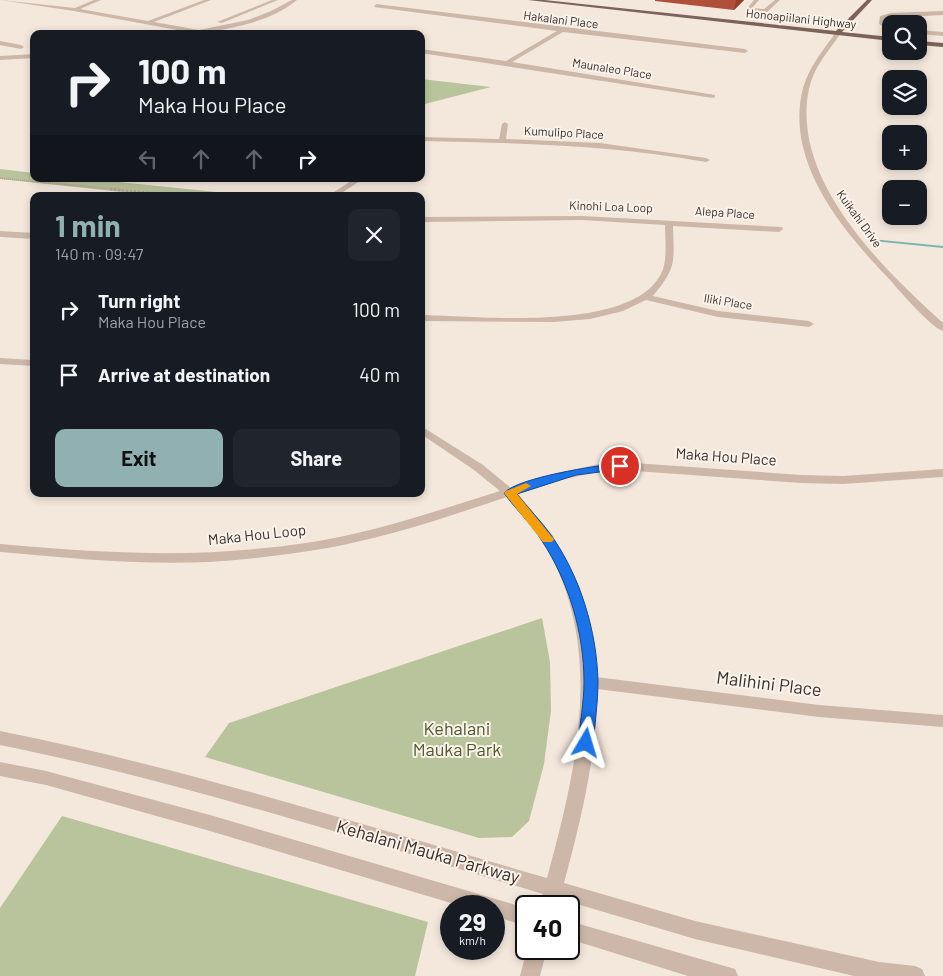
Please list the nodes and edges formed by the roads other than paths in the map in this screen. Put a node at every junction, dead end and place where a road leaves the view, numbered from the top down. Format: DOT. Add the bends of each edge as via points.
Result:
graph roads {
  1 [pos="1,0"];
  2 [pos="98,0"];
  3 [pos="209,0"];
  4 [pos="276,0"];
  5 [pos="295,0"];
  6 [pos="530,0"];
  7 [pos="756,0"];
  8 [pos="778,0"];
  9 [pos="870,0"];
  10 [pos="376,6"];
  11 [pos="74,9"];
  12 [pos="943,13"];
  13 [pos="891,15"];
  14 [pos="149,22"];
  15 [pos="189,30"];
  16 [pos="204,30"];
  17 [pos="212,30"];
  18 [pos="562,30"];
  19 [pos="838,33"];
  20 [pos="927,33"];
  21 [pos="943,34"];
  22 [pos="882,38"];
  23 [pos="0,43"];
  24 [pos="927,44"];
  25 [pos="943,45"];
  26 [pos="21,47"];
  27 [pos="745,51"];
  28 [pos="425,52"];
  29 [pos="30,56"];
  30 [pos="2,58"];
  31 [pos="0,63"];
  32 [pos="507,63"];
  33 [pos="713,96"];
  34 [pos="505,124"];
  35 [pos="425,139"];
  36 [pos="502,141"];
  37 [pos="706,160"];
  38 [pos="354,182"];
  39 [pos="338,192"];
  40 [pos="425,220"];
  41 [pos="669,222"];
  42 [pos="779,229"];
  43 [pos="0,234"];
  44 [pos="30,236"];
  45 [pos="644,297"];
  46 [pos="425,318"];
  47 [pos="810,324"];
  48 [pos="943,328"];
  49 [pos="0,361"];
  50 [pos="30,363"];
  51 [pos="425,432"];
  52 [pos="943,473"];
  53 [pos="510,493"];
  54 [pos="0,548"];
  55 [pos="591,682"];
  56 [pos="943,721"];
  57 [pos="0,738"];
  58 [pos="0,769"];
  59 [pos="453,895"];
  60 [pos="542,895"];
  61 [pos="552,895"];
  62 [pos="580,904"];
  63 [pos="580,933"];
  64 [pos="535,960"];
  65 [pos="530,976"];
  66 [pos="728,976"];
  67 [pos="915,976"];
  1 -- 11 [label="street"];
  2 -- 11 [label="street"];
  3 -- 14 [label="street"];
  4 -- 16 [label="street"];
  5 -- 17 [label="street" via="258,20"];
  6 -- 19 [label="main road, Honoapiilani Highway"];
  7 -- 8 [label="street" via="748,9 765,11"];
  9 -- 19 [label="main road, Kuikahi Drive"];
  10 -- 18 [label="street, Hakalani Place"];
  11 -- 14 [label="street"];
  12 -- 13 [label="street"];
  14 -- 15 [label="street"];
  18 -- 27 [label="street, Hakalani Place"];
  18 -- 32 [label="street"];
  19 -- 22 [label="main road, Honoapiilani Highway"];
  19 -- 48 [label="street, Kuikahi Drive" via="806,88 802,119 809,156 831,202 872,257"];
  20 -- 21 [label="street"];
  23 -- 26 [label="street"];
  24 -- 25 [label="main road"];
  28 -- 32 [label="street, Maunaleo Place"];
  29 -- 30 [label="street"];
  30 -- 31 [label="street"];
  32 -- 33 [label="street, Maunaleo Place"];
  34 -- 36 [label="street"];
  35 -- 36 [label="street, Kumulipo Place"];
  36 -- 37 [label="street, Kumulipo Place" via="632,148"];
  38 -- 39 [label="street"];
  40 -- 41 [label="street, Kinohi Loa Loop" via="582,218"];
  41 -- 42 [label="street, Alepa Place"];
  41 -- 45 [label="street, Kinohi Loa Loop" via="667,270 660,284"];
  43 -- 44 [label="street"];
  45 -- 46 [label="street, Kinohi Loa Loop" via="608,312 561,320"];
  45 -- 47 [label="street, Iliki Place" via="718,314"];
  49 -- 50 [label="street"];
  51 -- 53 [label="street"];
  52 -- 53 [label="street, Maka Hou Place" via="843,480 620,466 574,472"];
  53 -- 54 [label="street, Maka Hou Loop" via="369,535 244,555 117,557"];
  53 -- 55 [label="street" via="547,537 564,568 578,603 587,640"];
  55 -- 56 [label="street, Malihini Place" via="818,711"];
  55 -- 61 [label="street" via="581,776"];
  57 -- 60 [label="street, Kehalani Mauka Parkway" via="65,751 218,792"];
  58 -- 59 [label="street" via="46,778 210,823"];
  62 -- 67 [label="street, Kehalani Mauka Parkway" via="880,972"];
  63 -- 66 [label="street"];
  64 -- 65 [label="street"];
}
